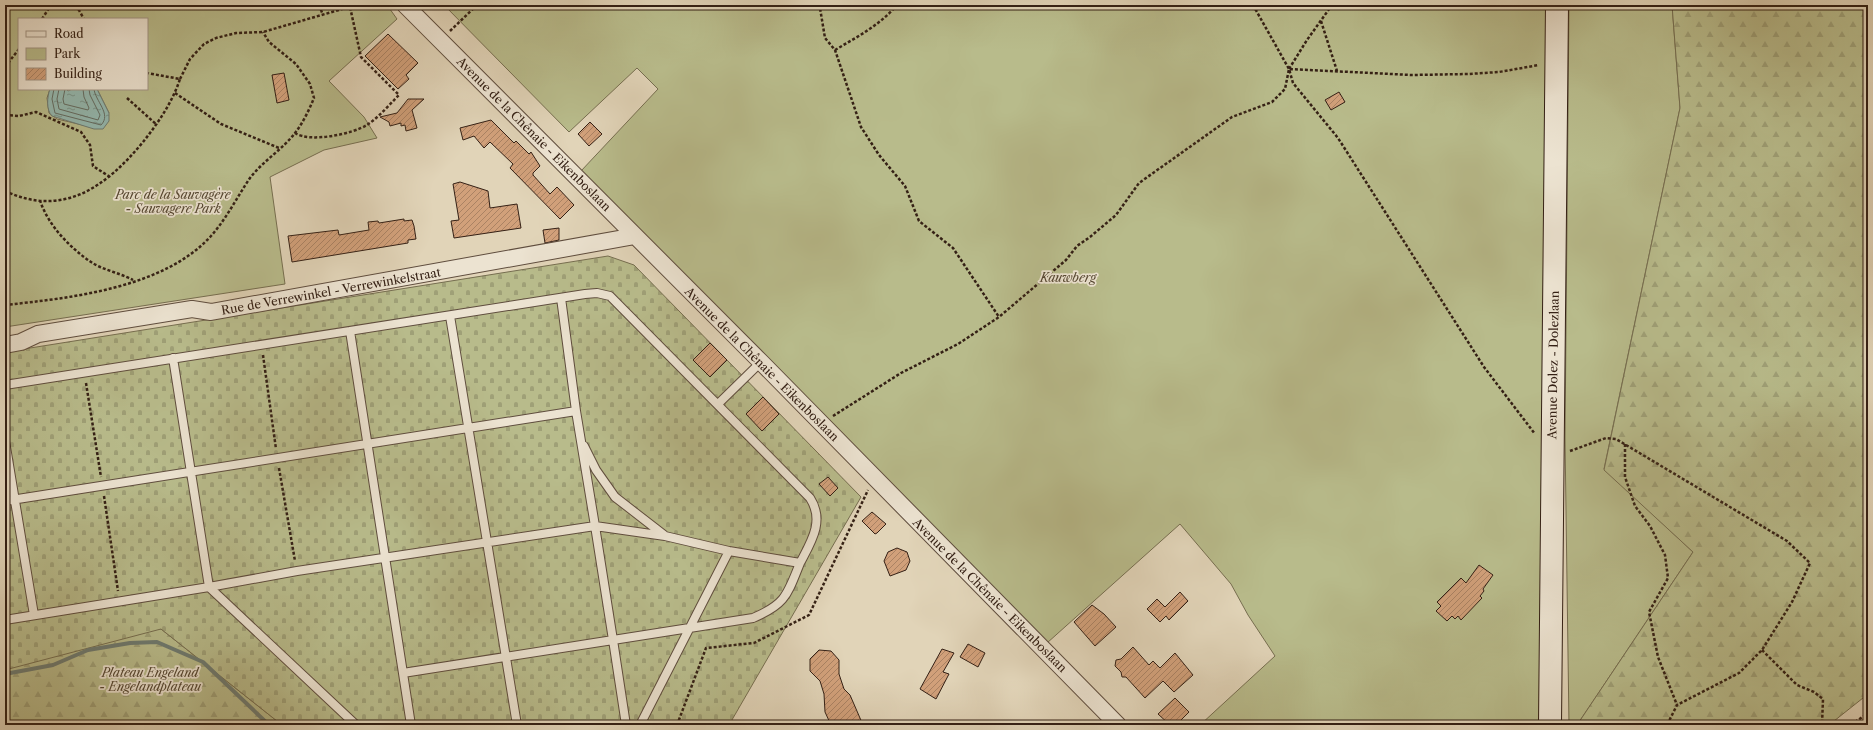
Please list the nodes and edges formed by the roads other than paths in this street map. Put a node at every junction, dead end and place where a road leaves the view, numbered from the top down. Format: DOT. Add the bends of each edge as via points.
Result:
graph roads {
  1 [pos="405,5"];
  2 [pos="1557,5"];
  3 [pos="635,236"];
  4 [pos="561,298"];
  5 [pos="450,316"];
  6 [pos="350,332"];
  7 [pos="5,345"];
  8 [pos="173,358"];
  9 [pos="761,362"];
  10 [pos="5,385"];
  11 [pos="718,404"];
  12 [pos="576,411"];
  13 [pos="469,428"];
  14 [pos="581,439"];
  15 [pos="5,441"];
  16 [pos="367,444"];
  17 [pos="191,472"];
  18 [pos="14,500"];
  19 [pos="5,501"];
  20 [pos="595,526"];
  21 [pos="665,536"];
  22 [pos="486,542"];
  23 [pos="729,551"];
  24 [pos="384,558"];
  25 [pos="800,563"];
  26 [pos="209,587"];
  27 [pos="34,615"];
  28 [pos="5,620"];
  29 [pos="690,628"];
  30 [pos="613,640"];
  31 [pos="506,657"];
  32 [pos="403,673"];
  33 [pos="356,725"];
  34 [pos="411,725"];
  35 [pos="517,725"];
  36 [pos="626,725"];
  37 [pos="640,725"];
  38 [pos="1118,725"];
  39 [pos="1550,725"];
  1 -- 3 [label="street, Avenue de la Chênaie - Eikenboslaan"];
  2 -- 39 [label="street, Avenue Dolez - Dolezlaan"];
  3 -- 7 [label="street, Rue de Verrewinkel - Verrewinkelstraat" via="212,312 192,309 38,334 21,342"];
  3 -- 9 [label="street, Avenue de la Chênaie - Eikenboslaan"];
  4 -- 5 [label="lane"];
  4 -- 11 [label="lane" via="597,293 610,296"];
  4 -- 12 [label="lane"];
  5 -- 6 [label="lane"];
  5 -- 13 [label="lane"];
  6 -- 8 [label="lane"];
  6 -- 16 [label="lane"];
  8 -- 10 [label="lane"];
  8 -- 17 [label="lane"];
  9 -- 11 [label="lane"];
  9 -- 38 [label="street, Avenue de la Chênaie - Eikenboslaan"];
  11 -- 25 [label="lane" via="815,506 817,526"];
  12 -- 13 [label="lane"];
  12 -- 14 [label="lane"];
  13 -- 16 [label="lane"];
  13 -- 22 [label="lane"];
  14 -- 20 [label="lane"];
  14 -- 21 [label="lane" via="596,470 615,497"];
  15 -- 18 [label="lane"];
  16 -- 17 [label="lane"];
  16 -- 24 [label="lane"];
  17 -- 18 [label="lane"];
  17 -- 26 [label="lane"];
  18 -- 19 [label="lane"];
  18 -- 27 [label="lane"];
  20 -- 21 [label="lane"];
  20 -- 22 [label="lane"];
  20 -- 30 [label="lane"];
  21 -- 23 [label="lane"];
  22 -- 24 [label="lane"];
  22 -- 31 [label="lane"];
  23 -- 25 [label="lane"];
  23 -- 29 [label="lane"];
  24 -- 26 [label="lane"];
  24 -- 32 [label="lane"];
  25 -- 29 [label="lane" via="784,600 771,610 753,618"];
  26 -- 27 [label="lane"];
  26 -- 33 [label="lane"];
  27 -- 28 [label="lane"];
  29 -- 30 [label="lane"];
  29 -- 37 [label="lane"];
  30 -- 31 [label="lane"];
  30 -- 36 [label="lane"];
  31 -- 32 [label="lane"];
  31 -- 35 [label="lane"];
  32 -- 34 [label="lane"];
}
